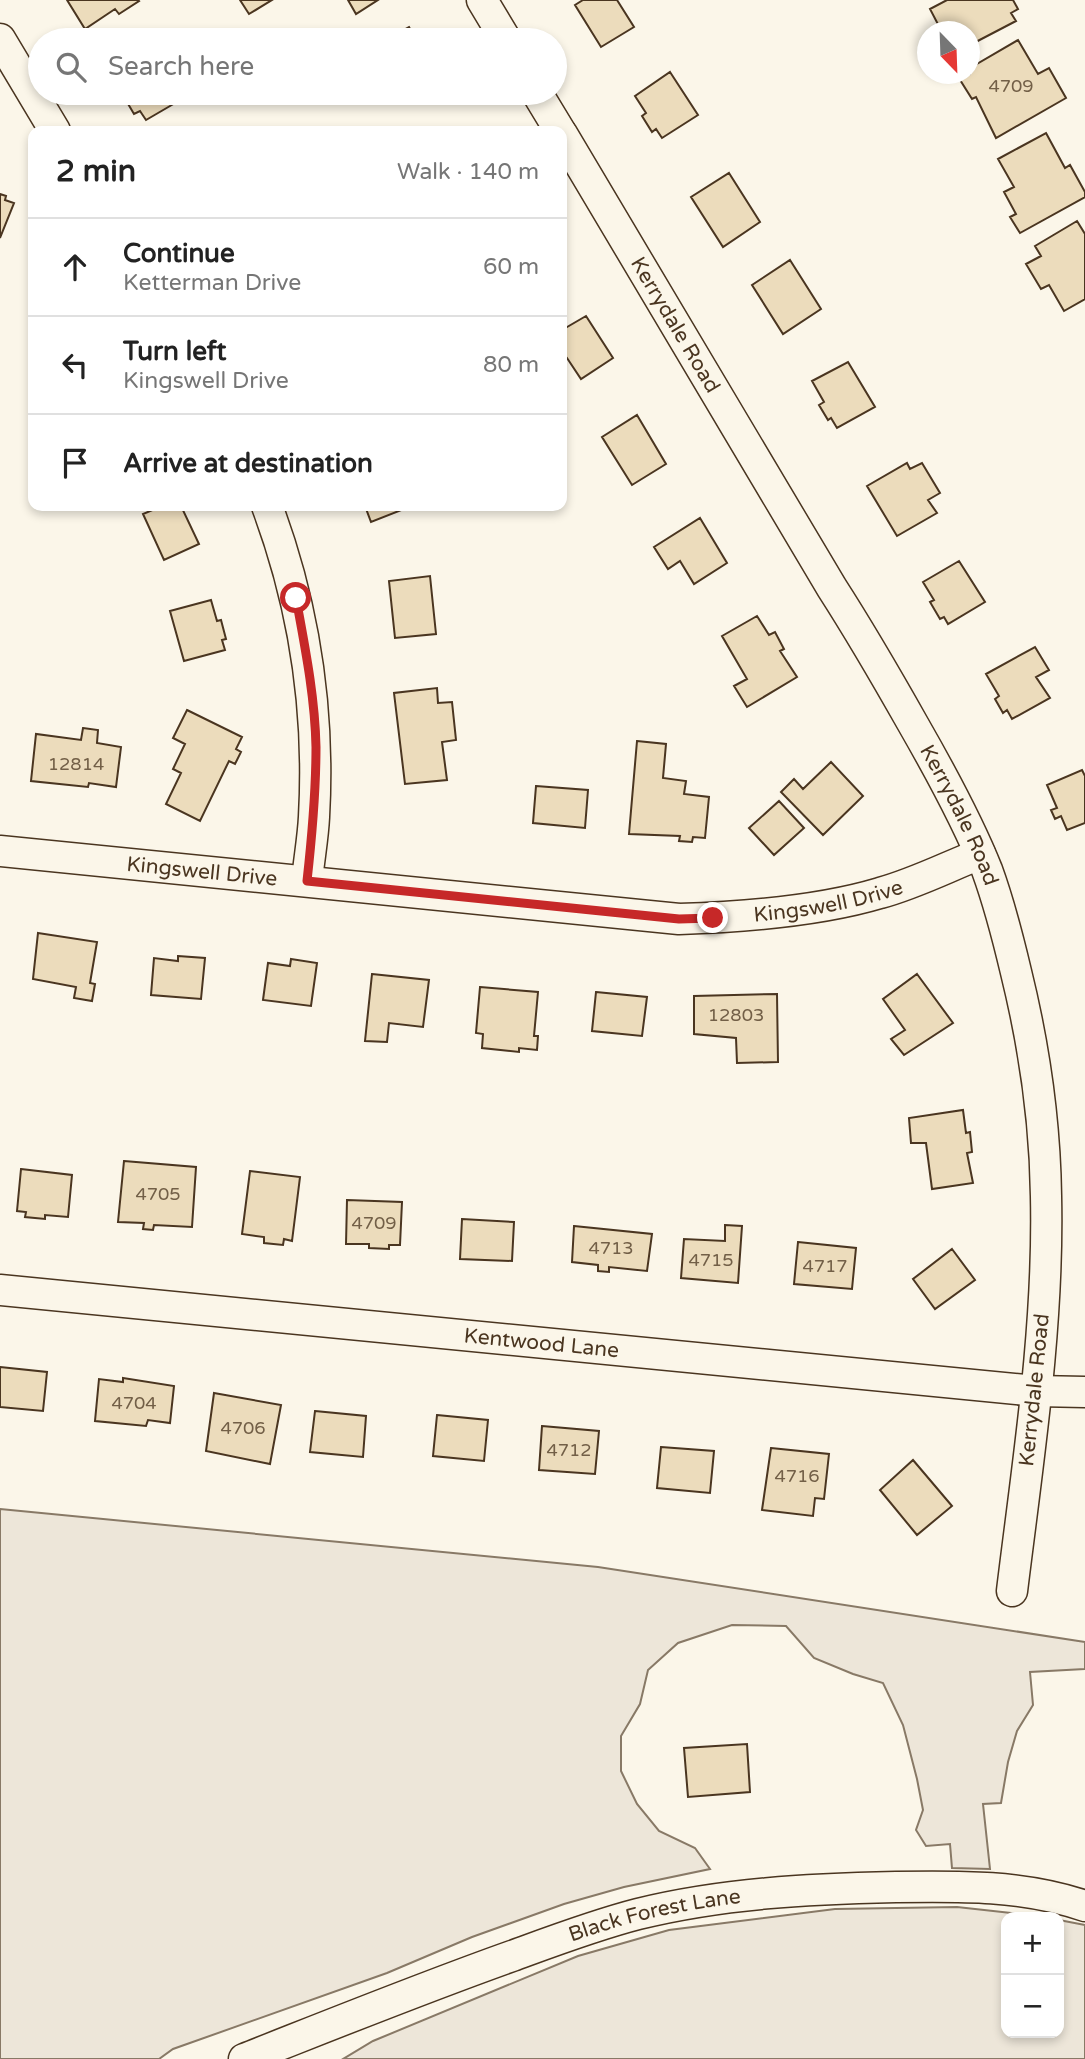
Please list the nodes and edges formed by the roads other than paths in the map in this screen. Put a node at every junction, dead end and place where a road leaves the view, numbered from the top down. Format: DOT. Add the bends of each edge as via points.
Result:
graph roads {
  1 [pos="482,0"];
  2 [pos="499,28"];
  3 [pos="0,39"];
  4 [pos="8,70"];
  5 [pos="28,96"];
  6 [pos="35,105"];
  7 [pos="544,105"];
  8 [pos="51,126"];
  9 [pos="557,126"];
  10 [pos="567,143"];
  11 [pos="269,511"];
  12 [pos="0,851"];
  13 [pos="980,854"];
  14 [pos="307,881"];
  15 [pos="0,1290"];
  16 [pos="1036,1391"];
  17 [pos="1085,1392"];
  18 [pos="1012,1591"];
  19 [pos="1085,1906"];
  20 [pos="244,2059"];
  1 -- 2 [label="street"];
  3 -- 4 [label="street"];
  4 -- 5 [label="street"];
  6 -- 8 [label="street"];
  7 -- 9 [label="street, Kerrydale Road"];
  10 -- 13 [label="street, Kerrydale Road" via="860,633 939,770"];
  11 -- 14 [label="street" via="296,598 309,671 316,745"];
  12 -- 14 [label="street, Kingswell Drive"];
  13 -- 14 [label="street, Kingswell Drive" via="881,893 797,910 713,918 679,919"];
  13 -- 16 [label="street, Kerrydale Road" via="1006,932 1027,1019 1042,1126 1044,1286"];
  15 -- 16 [label="street, Kentwood Lane"];
  16 -- 17 [label="street, Kentwood Lane"];
  16 -- 18 [label="street, Kerrydale Road"];
  19 -- 20 [label="street, Black Forest Lane" via="1009,1889 938,1886 764,1892 702,1902 638,1914 560,1938"];
}
